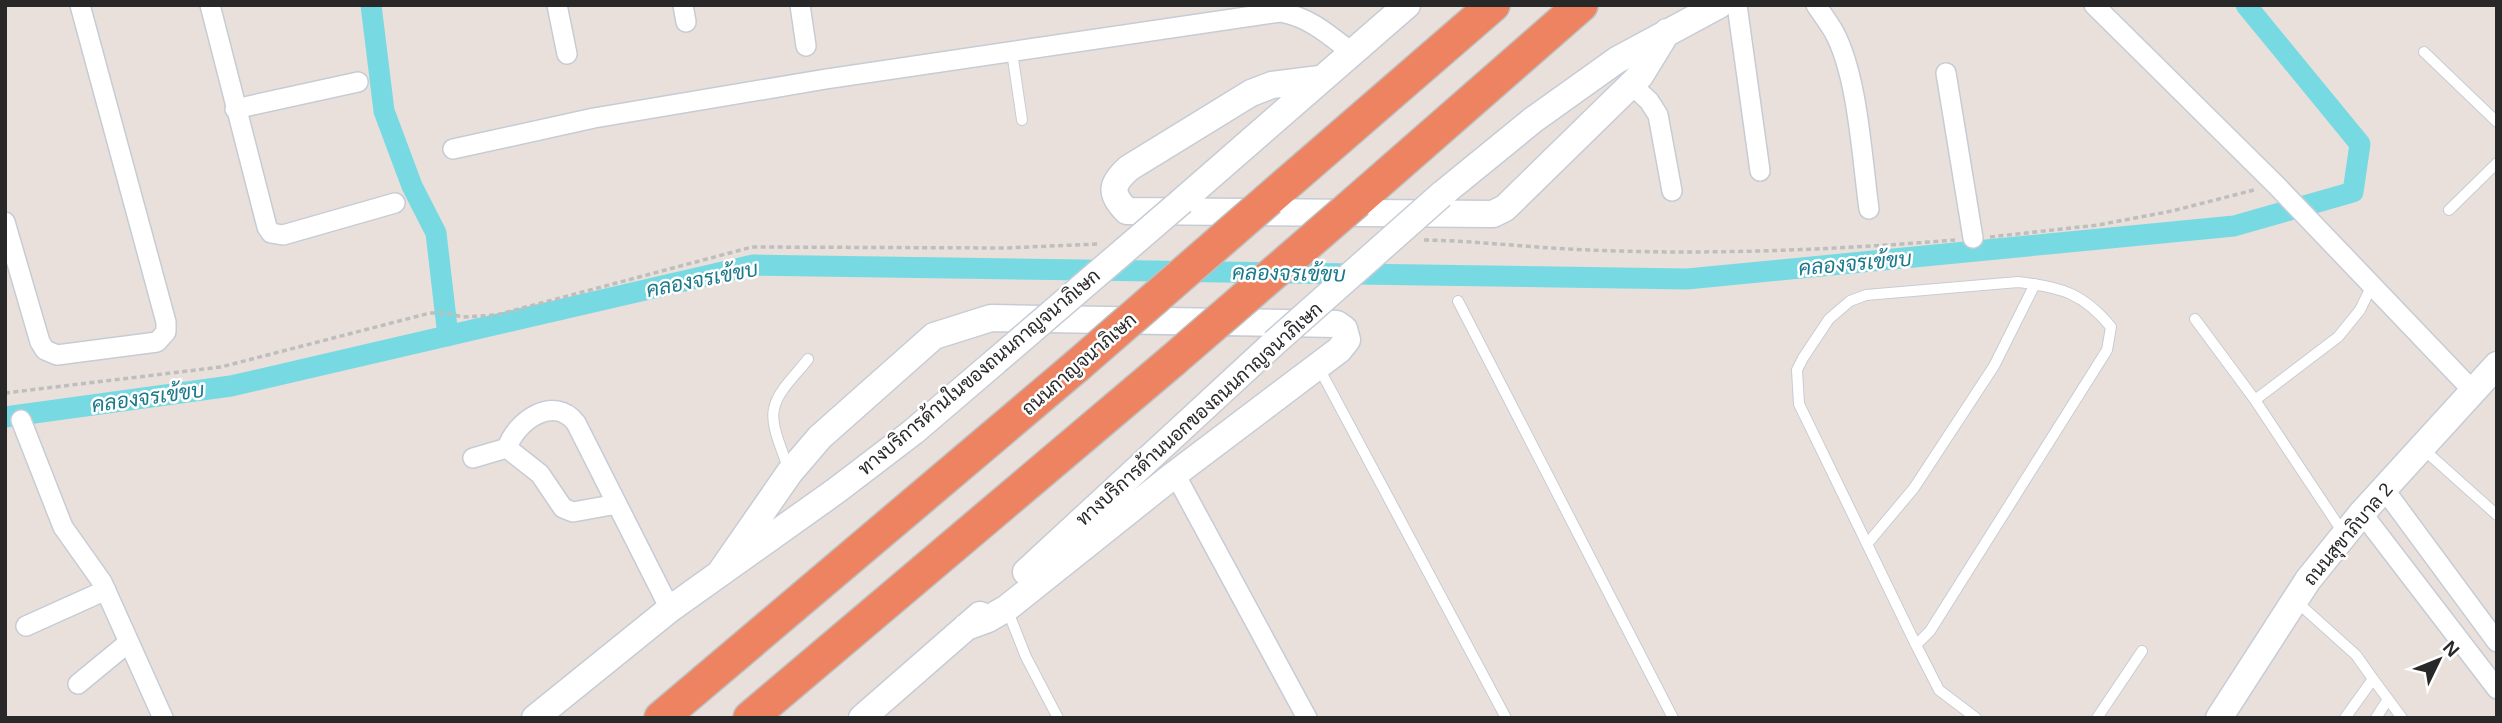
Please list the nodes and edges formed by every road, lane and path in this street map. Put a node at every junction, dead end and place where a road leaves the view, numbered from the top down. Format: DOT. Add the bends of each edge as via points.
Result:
graph roads {
  1 [pos="80,5"];
  2 [pos="210,5"];
  3 [pos="558,5"];
  4 [pos="800,5"];
  5 [pos="1407,5"];
  6 [pos="1493,5"];
  7 [pos="1581,5"];
  8 [pos="1719,5"];
  9 [pos="1737,5"];
  10 [pos="1816,5"];
  11 [pos="2094,5"];
  12 [pos="1667,32"];
  13 [pos="806,46"];
  14 [pos="1012,51"];
  15 [pos="1351,52"];
  16 [pos="2424,52"];
  17 [pos="567,54"];
  18 [pos="1946,73"];
  19 [pos="1320,79"];
  20 [pos="358,82"];
  21 [pos="1632,85"];
  22 [pos="235,109"];
  23 [pos="1022,120"];
  24 [pos="2497,122"];
  25 [pos="453,149"];
  26 [pos="2497,163"];
  27 [pos="1760,171"];
  28 [pos="1672,191"];
  29 [pos="395,203"];
  30 [pos="1869,209"];
  31 [pos="2449,210"];
  32 [pos="5,222"];
  33 [pos="1973,238"];
  34 [pos="2035,284"];
  35 [pos="2372,284"];
  36 [pos="1458,301"];
  37 [pos="2194,319"];
  38 [pos="808,359"];
  39 [pos="2497,365"];
  40 [pos="1318,366"];
  41 [pos="2473,391"];
  42 [pos="2255,400"];
  43 [pos="21,420"];
  44 [pos="506,448"];
  45 [pos="2421,448"];
  46 [pos="472,458"];
  47 [pos="790,472"];
  48 [pos="1175,474"];
  49 [pos="2384,489"];
  50 [pos="617,504"];
  51 [pos="2362,513"];
  52 [pos="2497,515"];
  53 [pos="2344,535"];
  54 [pos="1867,544"];
  55 [pos="722,570"];
  56 [pos="106,590"];
  57 [pos="2294,600"];
  58 [pos="1007,608"];
  59 [pos="670,609"];
  60 [pos="26,626"];
  61 [pos="967,627"];
  62 [pos="129,642"];
  63 [pos="2497,642"];
  64 [pos="1916,645"];
  65 [pos="2142,651"];
  66 [pos="2373,679"];
  67 [pos="78,684"];
  68 [pos="2497,689"];
  69 [pos="2388,699"];
  70 [pos="163,718"];
  71 [pos="535,718"];
  72 [pos="661,718"];
  73 [pos="750,718"];
  74 [pos="862,718"];
  75 [pos="1058,718"];
  76 [pos="1307,718"];
  77 [pos="1506,718"];
  78 [pos="1673,718"];
  79 [pos="1976,718"];
  80 [pos="2097,718"];
  81 [pos="2219,718"];
  82 [pos="2346,718"];
  83 [pos="2376,718"];
  84 [pos="2402,718"];
  1 -- 32 [label="street" via="166,332 157,342 57,355 45,350"];
  2 -- 22 [label="street"];
  3 -- 17 [label="street"];
  4 -- 13 [label="street"];
  5 -- 15 [label="main road, ทางบริการด้านในของถนนกาญจนาภิเษก"];
  6 -- 72 [label="highway, ถนนกาญจนาภิเษก, bridge"];
  7 -- 73 [label="highway, bridge" via="1172,361"];
  8 -- 12 [label="main road, ทางบริการด้านนอกของถนนกาญจนาภิเษก"];
  9 -- 27 [label="street"];
  10 -- 30 [label="street" via="1835,33 1846,61"];
  11 -- 35 [label="street"];
  12 -- 21 [label="main road"];
  12 -- 61 [label="main road, ทางบริการด้านนอกของถนนกาญจนาภิเษก, bridge" via="1617,60 1533,120 1441,195"];
  14 -- 15 [label="street" via="1280,12 1312,22"];
  14 -- 23 [label="lane"];
  14 -- 25 [label="street" via="594,118"];
  15 -- 19 [label="main road, ทางบริการด้านในของถนนกาญจนาภิเษก"];
  16 -- 24 [label="lane"];
  18 -- 33 [label="street"];
  19 -- 21 [label="main road" via="1272,85 1251,93 1129,168 1114,185 1119,203 1127,211 1493,214 1505,208"];
  19 -- 55 [label="main road, ทางบริการด้านในของถนนกาญจนาภิเษก, bridge" via="913,432"];
  20 -- 22 [label="street"];
  21 -- 28 [label="street" via="1658,115"];
  22 -- 29 [label="street" via="271,233 283,235"];
  26 -- 31 [label="lane"];
  34 -- 54 [label="lane" via="1994,366 1914,488"];
  34 -- 54 [label="lane" via="1866,295 1850,301 1829,319 1803,358 1797,370 1799,404"];
  34 -- 64 [label="lane" via="2081,298 2099,313 2111,327 2107,350 1930,631"];
  35 -- 41 [label="street"];
  35 -- 42 [label="lane" via="2360,310 2338,337"];
  36 -- 78 [label="lane"];
  37 -- 42 [label="lane"];
  38 -- 47 [label="lane" via="774,409"];
  39 -- 41 [label="main road, ถนนสุขาภิบาล 2"];
  40 -- 47 [label="main road" via="1347,340 1344,328 1337,324 991,318 934,337 820,437"];
  40 -- 48 [label="main road"];
  40 -- 77 [label="lane"];
  41 -- 45 [label="main road, ถนนสุขาภิบาล 2"];
  42 -- 53 [label="lane"];
  43 -- 56 [label="street" via="63,527"];
  44 -- 46 [label="street"];
  44 -- 50 [label="street" via="540,474 564,508 573,512"];
  44 -- 50 [label="street" via="511,435 528,419 554,410 569,414"];
  45 -- 49 [label="main road, ถนนสุขาภิบาล 2"];
  45 -- 52 [label="lane"];
  47 -- 55 [label="main road"];
  48 -- 58 [label="main road"];
  48 -- 76 [label="street"];
  49 -- 51 [label="main road, ถนนสุขาภิบาล 2"];
  49 -- 63 [label="street"];
  50 -- 59 [label="street"];
  51 -- 53 [label="main road, ถนนสุขาภิบาล 2"];
  51 -- 68 [label="street"];
  53 -- 57 [label="main road, ถนนสุขาภิบาล 2"];
  54 -- 64 [label="lane"];
  55 -- 59 [label="main road, ทางบริการด้านในของถนนกาญจนาภิเษก"];
  56 -- 60 [label="street"];
  56 -- 62 [label="street"];
  57 -- 66 [label="lane" via="2356,655"];
  57 -- 81 [label="main road, ถนนสุขาภิบาล 2"];
  58 -- 61 [label="main road"];
  58 -- 75 [label="lane"];
  59 -- 71 [label="main road, ทางบริการด้านในของถนนกาญจนาภิเษก"];
  61 -- 74 [label="main road, ทางบริการด้านนอกของถนนกาญจนาภิเษก"];
  62 -- 67 [label="street"];
  62 -- 70 [label="street"];
  64 -- 79 [label="lane" via="1939,690"];
  65 -- 80 [label="lane"];
  66 -- 69 [label="lane"];
  66 -- 82 [label="lane"];
  69 -- 83 [label="lane"];
  69 -- 84 [label="lane"];
}
